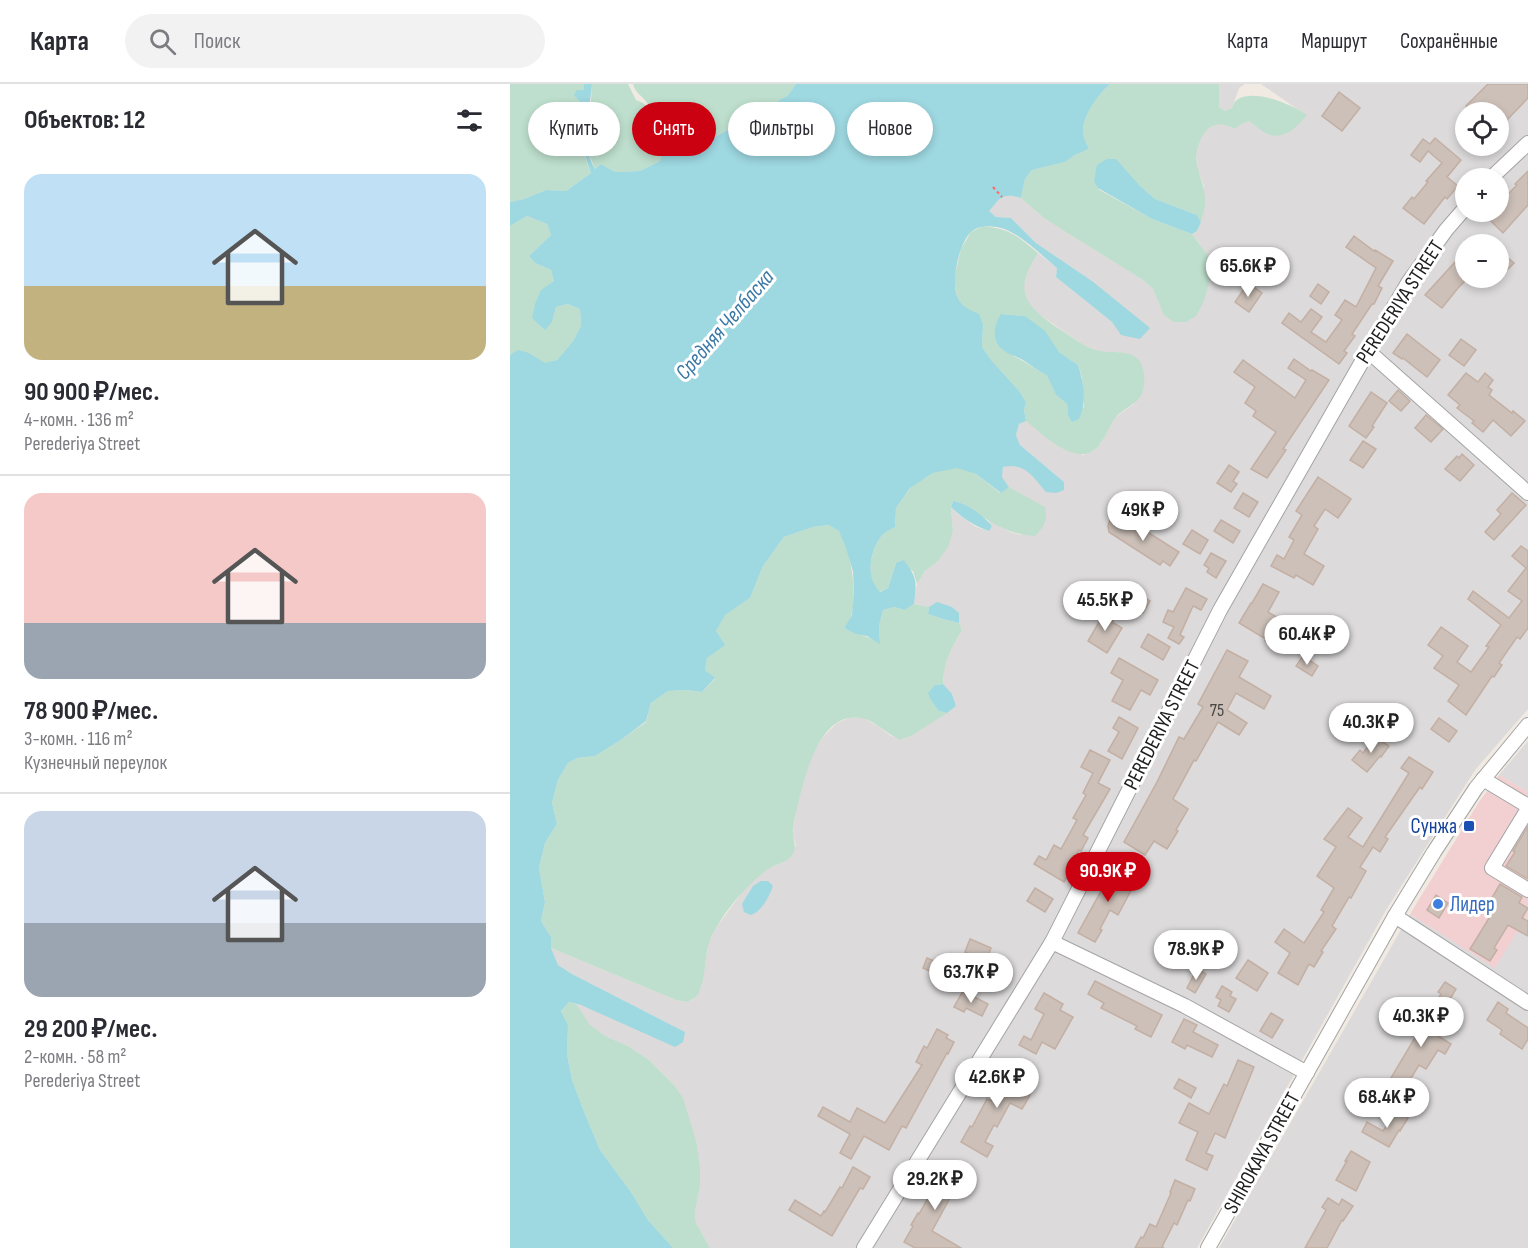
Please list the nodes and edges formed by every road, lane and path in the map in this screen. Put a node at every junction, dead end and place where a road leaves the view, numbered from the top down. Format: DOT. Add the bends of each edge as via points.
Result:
graph roads {
  1 [pos="1528,142"];
  2 [pos="1501,168"];
  3 [pos="993,187"];
  4 [pos="1002,196"];
  5 [pos="1455,220"];
  6 [pos="1368,351"];
  7 [pos="1528,493"];
  8 [pos="1528,724"];
  9 [pos="1484,779"];
  10 [pos="1528,807"];
  11 [pos="1528,890"];
  12 [pos="1395,916"];
  13 [pos="1052,942"];
  14 [pos="1528,1003"];
  15 [pos="1306,1073"];
  16 [pos="864,1248"];
  17 [pos="1208,1248"];
  1 -- 2 [label="street"];
  3 -- 4 [label="path"];
  5 -- 6 [label="street, PEREDERIYA STREET" via="1408,283"];
  6 -- 7 [label="street"];
  6 -- 13 [label="street, PEREDERIYA STREET" via="1220,610"];
  8 -- 9 [label="street, SHIROKAYA STREET"];
  9 -- 10 [label="street"];
  9 -- 12 [label="street, SHIROKAYA STREET"];
  10 -- 11 [label="street" via="1492,868"];
  12 -- 14 [label="street"];
  12 -- 15 [label="street, SHIROKAYA STREET"];
  13 -- 15 [label="street" via="1185,1006"];
  13 -- 16 [label="street, PEREDERIYA STREET"];
  15 -- 17 [label="street, SHIROKAYA STREET"];
}
